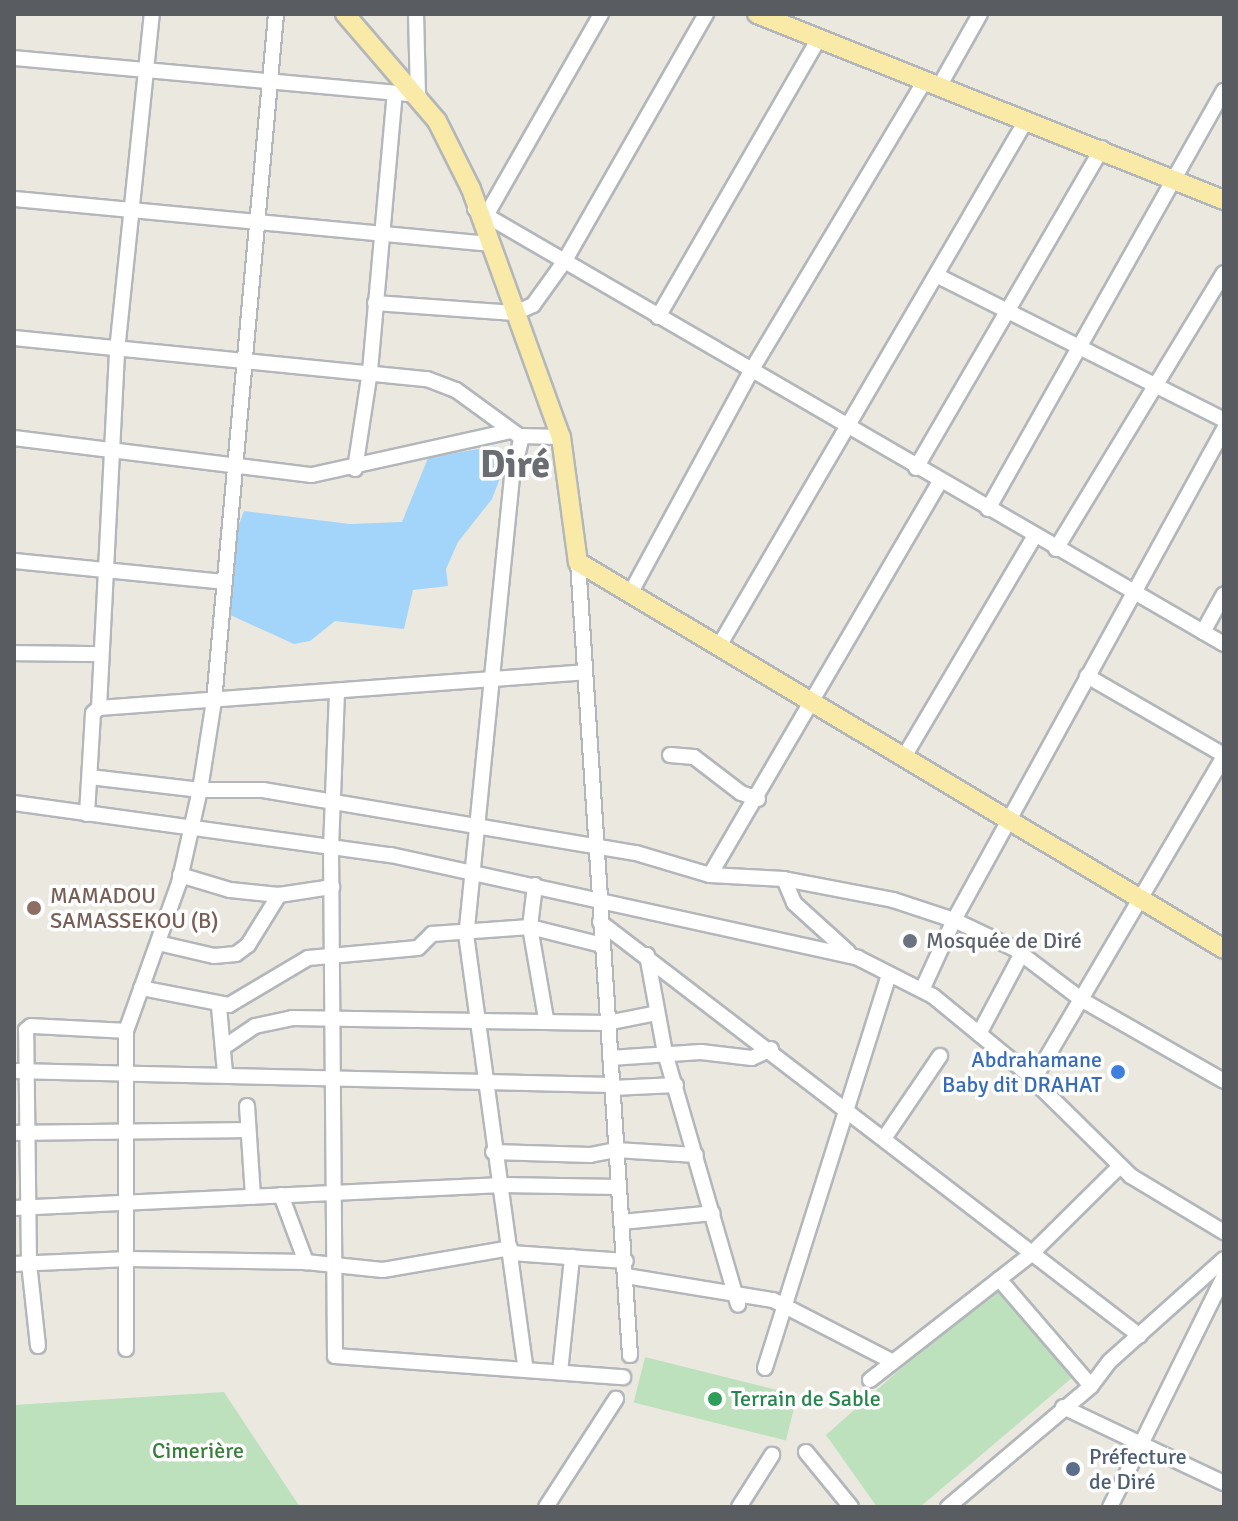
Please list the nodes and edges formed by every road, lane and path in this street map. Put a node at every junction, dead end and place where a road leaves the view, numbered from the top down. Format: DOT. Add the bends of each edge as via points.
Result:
graph roads {
  1 [pos="152,14"];
  2 [pos="276,14"];
  3 [pos="345,14"];
  4 [pos="416,14"];
  5 [pos="601,14"];
  6 [pos="706,14"];
  7 [pos="757,14"];
  8 [pos="980,14"];
  9 [pos="819,38"];
  10 [pos="14,58"];
  11 [pos="146,72"];
  12 [pos="270,82"];
  13 [pos="933,82"];
  14 [pos="1224,91"];
  15 [pos="395,93"];
  16 [pos="418,95"];
  17 [pos="1027,119"];
  18 [pos="1102,148"];
  19 [pos="1175,179"];
  20 [pos="14,199"];
  21 [pos="1224,200"];
  22 [pos="133,212"];
  23 [pos="481,212"];
  24 [pos="257,223"];
  25 [pos="381,234"];
  26 [pos="490,244"];
  27 [pos="564,262"];
  28 [pos="1224,273"];
  29 [pos="938,276"];
  30 [pos="375,303"];
  31 [pos="1007,311"];
  32 [pos="515,313"];
  33 [pos="658,317"];
  34 [pos="14,338"];
  35 [pos="1077,346"];
  36 [pos="117,351"];
  37 [pos="245,359"];
  38 [pos="370,371"];
  39 [pos="751,371"];
  40 [pos="1154,384"];
  41 [pos="1224,420"];
  42 [pos="848,428"];
  43 [pos="1224,429"];
  44 [pos="516,434"];
  45 [pos="561,437"];
  46 [pos="14,438"];
  47 [pos="109,449"];
  48 [pos="235,464"];
  49 [pos="916,468"];
  50 [pos="355,469"];
  51 [pos="940,482"];
  52 [pos="988,509"];
  53 [pos="1034,537"];
  54 [pos="1056,549"];
  55 [pos="14,561"];
  56 [pos="578,562"];
  57 [pos="102,569"];
  58 [pos="224,582"];
  59 [pos="1132,592"];
  60 [pos="630,594"];
  61 [pos="1224,594"];
  62 [pos="1203,632"];
  63 [pos="1224,644"];
  64 [pos="719,646"];
  65 [pos="14,653"];
  66 [pos="101,654"];
  67 [pos="585,672"];
  68 [pos="1087,676"];
  69 [pos="492,680"];
  70 [pos="337,692"];
  71 [pos="214,701"];
  72 [pos="813,701"];
  73 [pos="99,708"];
  74 [pos="670,755"];
  75 [pos="1224,755"];
  76 [pos="904,757"];
  77 [pos="90,777"];
  78 [pos="200,790"];
  79 [pos="758,799"];
  80 [pos="332,802"];
  81 [pos="14,803"];
  82 [pos="87,814"];
  83 [pos="1009,821"];
  84 [pos="192,827"];
  85 [pos="478,827"];
  86 [pos="331,847"];
  87 [pos="599,847"];
  88 [pos="473,872"];
  89 [pos="180,875"];
  90 [pos="710,875"];
  91 [pos="784,879"];
  92 [pos="535,885"];
  93 [pos="332,887"];
  94 [pos="279,895"];
  95 [pos="597,898"];
  96 [pos="1142,901"];
  97 [pos="954,920"];
  98 [pos="600,922"];
  99 [pos="530,927"];
  100 [pos="466,934"];
  101 [pos="158,943"];
  102 [pos="602,945"];
  103 [pos="1224,949"];
  104 [pos="333,952"];
  105 [pos="1022,953"];
  106 [pos="647,955"];
  107 [pos="858,958"];
  108 [pos="889,974"];
  109 [pos="141,988"];
  110 [pos="922,990"];
  111 [pos="1082,1000"];
  112 [pos="219,1007"];
  113 [pos="657,1013"];
  114 [pos="334,1018"];
  115 [pos="474,1019"];
  116 [pos="546,1019"];
  117 [pos="607,1023"];
  118 [pos="126,1031"];
  119 [pos="979,1034"];
  120 [pos="224,1047"];
  121 [pos="771,1049"];
  122 [pos="665,1053"];
  123 [pos="940,1056"];
  124 [pos="610,1058"];
  125 [pos="19,1071"];
  126 [pos="126,1072"];
  127 [pos="225,1073"];
  128 [pos="333,1076"];
  129 [pos="1034,1079"];
  130 [pos="484,1080"];
  131 [pos="1224,1081"];
  132 [pos="676,1085"];
  133 [pos="612,1086"];
  134 [pos="247,1106"];
  135 [pos="845,1107"];
  136 [pos="247,1130"];
  137 [pos="127,1131"];
  138 [pos="22,1132"];
  139 [pos="885,1137"];
  140 [pos="616,1150"];
  141 [pos="493,1152"];
  142 [pos="696,1155"];
  143 [pos="1120,1166"];
  144 [pos="502,1185"];
  145 [pos="619,1187"];
  146 [pos="332,1192"];
  147 [pos="281,1195"];
  148 [pos="253,1197"];
  149 [pos="128,1203"];
  150 [pos="31,1207"];
  151 [pos="14,1208"];
  152 [pos="713,1213"];
  153 [pos="622,1222"];
  154 [pos="1224,1232"];
  155 [pos="510,1250"];
  156 [pos="1031,1254"];
  157 [pos="572,1257"];
  158 [pos="129,1259"];
  159 [pos="1224,1259"];
  160 [pos="626,1261"];
  161 [pos="306,1262"];
  162 [pos="22,1264"];
  163 [pos="332,1264"];
  164 [pos="626,1276"];
  165 [pos="1224,1276"];
  166 [pos="999,1279"];
  167 [pos="736,1298"];
  168 [pos="784,1308"];
  169 [pos="1140,1336"];
  170 [pos="38,1346"];
  171 [pos="126,1349"];
  172 [pos="630,1355"];
  173 [pos="889,1360"];
  174 [pos="765,1368"];
  175 [pos="526,1370"];
  176 [pos="560,1372"];
  177 [pos="623,1377"];
  178 [pos="870,1380"];
  179 [pos="1091,1386"];
  180 [pos="616,1399"];
  181 [pos="1063,1407"];
  182 [pos="1145,1442"];
  183 [pos="806,1452"];
  184 [pos="772,1455"];
  185 [pos="1224,1483"];
  186 [pos="546,1507"];
  187 [pos="739,1507"];
  188 [pos="851,1507"];
  189 [pos="948,1507"];
  190 [pos="1110,1507"];
  1 -- 11 [label="street"];
  2 -- 12 [label="street"];
  3 -- 16 [label="main road"];
  4 -- 16 [label="street"];
  5 -- 23 [label="street"];
  6 -- 27 [label="street"];
  7 -- 9 [label="main road"];
  8 -- 13 [label="street"];
  9 -- 13 [label="main road"];
  9 -- 33 [label="street"];
  10 -- 11 [label="street"];
  11 -- 12 [label="street"];
  11 -- 22 [label="street"];
  12 -- 15 [label="street"];
  12 -- 24 [label="street"];
  13 -- 17 [label="main road"];
  13 -- 39 [label="street"];
  14 -- 19 [label="street"];
  15 -- 16 [label="street"];
  15 -- 25 [label="street"];
  16 -- 23 [label="main road" via="455,154"];
  17 -- 18 [label="main road"];
  17 -- 29 [label="street"];
  18 -- 19 [label="main road"];
  18 -- 31 [label="street"];
  19 -- 21 [label="main road"];
  19 -- 35 [label="street"];
  20 -- 22 [label="street"];
  22 -- 24 [label="street"];
  22 -- 36 [label="street"];
  23 -- 26 [label="main road"];
  23 -- 27 [label="street"];
  24 -- 25 [label="street"];
  24 -- 37 [label="street"];
  25 -- 26 [label="street"];
  25 -- 30 [label="street"];
  26 -- 32 [label="main road"];
  27 -- 32 [label="street" via="544,293"];
  27 -- 33 [label="street"];
  28 -- 40 [label="street"];
  29 -- 31 [label="street"];
  29 -- 42 [label="street"];
  30 -- 32 [label="street"];
  30 -- 38 [label="street"];
  31 -- 35 [label="street"];
  31 -- 49 [label="street"];
  32 -- 45 [label="main road"];
  33 -- 39 [label="street"];
  34 -- 36 [label="street"];
  35 -- 40 [label="street"];
  35 -- 52 [label="street"];
  36 -- 37 [label="street"];
  36 -- 47 [label="street"];
  37 -- 38 [label="street"];
  37 -- 48 [label="street"];
  38 -- 44 [label="street" via="442,383"];
  38 -- 50 [label="street"];
  39 -- 42 [label="street"];
  39 -- 60 [label="street"];
  40 -- 41 [label="street"];
  40 -- 54 [label="street"];
  42 -- 49 [label="street"];
  42 -- 64 [label="street"];
  43 -- 59 [label="street"];
  44 -- 45 [label="street"];
  44 -- 50 [label="street"];
  44 -- 69 [label="street"];
  45 -- 56 [label="main road"];
  46 -- 47 [label="street"];
  47 -- 48 [label="street"];
  47 -- 57 [label="street"];
  48 -- 50 [label="street" via="312,475"];
  48 -- 58 [label="street"];
  49 -- 51 [label="street"];
  51 -- 52 [label="street"];
  51 -- 72 [label="street"];
  52 -- 53 [label="street"];
  53 -- 54 [label="street"];
  53 -- 76 [label="street"];
  54 -- 59 [label="street"];
  55 -- 57 [label="street"];
  56 -- 60 [label="main road"];
  56 -- 67 [label="street"];
  57 -- 58 [label="street"];
  57 -- 66 [label="street"];
  58 -- 71 [label="street"];
  59 -- 62 [label="street"];
  59 -- 68 [label="street"];
  60 -- 64 [label="main road"];
  61 -- 62 [label="street"];
  62 -- 63 [label="street"];
  64 -- 72 [label="main road"];
  65 -- 66 [label="street"];
  66 -- 73 [label="street"];
  67 -- 69 [label="street"];
  67 -- 87 [label="street"];
  68 -- 75 [label="street"];
  68 -- 83 [label="street"];
  69 -- 70 [label="street"];
  69 -- 85 [label="street"];
  70 -- 71 [label="street"];
  70 -- 80 [label="street"];
  71 -- 73 [label="street"];
  71 -- 78 [label="street"];
  72 -- 76 [label="main road"];
  72 -- 79 [label="street"];
  73 -- 77 [label="street" via="93,713"];
  74 -- 79 [label="street" via="694,757 741,793"];
  75 -- 96 [label="street"];
  76 -- 83 [label="main road"];
  77 -- 78 [label="street"];
  77 -- 82 [label="street"];
  78 -- 80 [label="street" via="263,790"];
  78 -- 84 [label="street"];
  79 -- 90 [label="street"];
  80 -- 85 [label="street"];
  80 -- 86 [label="street"];
  81 -- 82 [label="street"];
  82 -- 84 [label="street"];
  83 -- 96 [label="main road"];
  83 -- 97 [label="street"];
  84 -- 86 [label="street"];
  84 -- 89 [label="street"];
  85 -- 87 [label="street"];
  85 -- 88 [label="street"];
  86 -- 88 [label="street"];
  86 -- 93 [label="street"];
  87 -- 90 [label="street"];
  87 -- 95 [label="street"];
  88 -- 92 [label="street"];
  88 -- 100 [label="street"];
  89 -- 94 [label="street" via="230,890"];
  89 -- 101 [label="street"];
  90 -- 91 [label="street"];
  91 -- 97 [label="street" via="893,900"];
  91 -- 107 [label="street" via="794,903"];
  92 -- 95 [label="street"];
  92 -- 99 [label="street"];
  93 -- 94 [label="street"];
  93 -- 104 [label="street"];
  94 -- 101 [label="street" via="248,945 236,954 214,956"];
  95 -- 98 [label="street"];
  95 -- 107 [label="street"];
  96 -- 103 [label="main road"];
  96 -- 111 [label="street"];
  97 -- 105 [label="street"];
  97 -- 110 [label="street"];
  98 -- 102 [label="street"];
  98 -- 106 [label="street"];
  99 -- 100 [label="street"];
  99 -- 102 [label="street"];
  99 -- 116 [label="street"];
  100 -- 104 [label="street" via="432,934 418,948"];
  100 -- 115 [label="street"];
  101 -- 109 [label="street"];
  102 -- 117 [label="street"];
  104 -- 112 [label="street" via="308,958"];
  104 -- 114 [label="street"];
  105 -- 111 [label="street"];
  105 -- 119 [label="street"];
  106 -- 113 [label="street"];
  106 -- 121 [label="street"];
  107 -- 108 [label="street"];
  108 -- 110 [label="street"];
  108 -- 135 [label="street"];
  109 -- 112 [label="street"];
  109 -- 118 [label="street"];
  110 -- 119 [label="street"];
  111 -- 129 [label="street"];
  111 -- 131 [label="street"];
  112 -- 120 [label="street"];
  113 -- 117 [label="street"];
  113 -- 122 [label="street"];
  114 -- 115 [label="street" via="420,1023"];
  114 -- 120 [label="street" via="292,1018 255,1026"];
  114 -- 128 [label="street"];
  115 -- 116 [label="street"];
  115 -- 130 [label="street"];
  116 -- 117 [label="street"];
  117 -- 124 [label="street"];
  118 -- 125 [label="street" via="31,1026"];
  118 -- 126 [label="street"];
  119 -- 129 [label="street"];
  120 -- 127 [label="street"];
  121 -- 122 [label="street" via="752,1058"];
  121 -- 135 [label="street"];
  122 -- 124 [label="street"];
  122 -- 132 [label="street"];
  123 -- 139 [label="street"];
  124 -- 133 [label="street"];
  125 -- 126 [label="street"];
  125 -- 138 [label="street"];
  126 -- 127 [label="street"];
  126 -- 137 [label="street"];
  127 -- 128 [label="street"];
  128 -- 130 [label="street"];
  128 -- 146 [label="street"];
  129 -- 143 [label="street"];
  130 -- 133 [label="street"];
  130 -- 141 [label="street"];
  132 -- 133 [label="street"];
  132 -- 142 [label="street"];
  133 -- 140 [label="street"];
  134 -- 136 [label="street"];
  135 -- 139 [label="street"];
  135 -- 168 [label="street"];
  136 -- 137 [label="street"];
  136 -- 148 [label="street"];
  137 -- 138 [label="street"];
  137 -- 149 [label="street"];
  138 -- 150 [label="street"];
  139 -- 156 [label="street"];
  140 -- 141 [label="street" via="590,1155"];
  140 -- 142 [label="street"];
  140 -- 145 [label="street"];
  141 -- 144 [label="street"];
  142 -- 152 [label="street"];
  143 -- 154 [label="street"];
  143 -- 156 [label="street"];
  144 -- 145 [label="street"];
  144 -- 146 [label="street"];
  144 -- 155 [label="street"];
  145 -- 153 [label="street"];
  146 -- 147 [label="street"];
  146 -- 163 [label="street"];
  147 -- 148 [label="street"];
  147 -- 161 [label="street"];
  148 -- 149 [label="street"];
  149 -- 150 [label="street"];
  149 -- 158 [label="street"];
  150 -- 151 [label="street"];
  150 -- 162 [label="street"];
  152 -- 153 [label="street"];
  152 -- 167 [label="street"];
  153 -- 160 [label="street"];
  155 -- 157 [label="street"];
  155 -- 163 [label="street" via="407,1269"];
  155 -- 175 [label="street"];
  156 -- 166 [label="street"];
  156 -- 169 [label="street"];
  157 -- 160 [label="street"];
  157 -- 176 [label="street"];
  158 -- 161 [label="street"];
  158 -- 162 [label="street"];
  158 -- 171 [label="street"];
  159 -- 169 [label="street"];
  160 -- 164 [label="street"];
  161 -- 163 [label="street"];
  162 -- 170 [label="street"];
  163 -- 175 [label="street" via="335,1356"];
  164 -- 167 [label="street"];
  164 -- 172 [label="street"];
  165 -- 182 [label="street"];
  166 -- 173 [label="street"];
  166 -- 179 [label="street"];
  167 -- 168 [label="street"];
  168 -- 173 [label="street"];
  168 -- 174 [label="street"];
  169 -- 179 [label="street"];
  173 -- 178 [label="street"];
  175 -- 176 [label="street"];
  176 -- 177 [label="street"];
  179 -- 181 [label="street"];
  180 -- 186 [label="street"];
  181 -- 182 [label="street"];
  181 -- 189 [label="street"];
  182 -- 185 [label="street"];
  182 -- 190 [label="street"];
  183 -- 188 [label="street"];
  184 -- 187 [label="street"];
}
